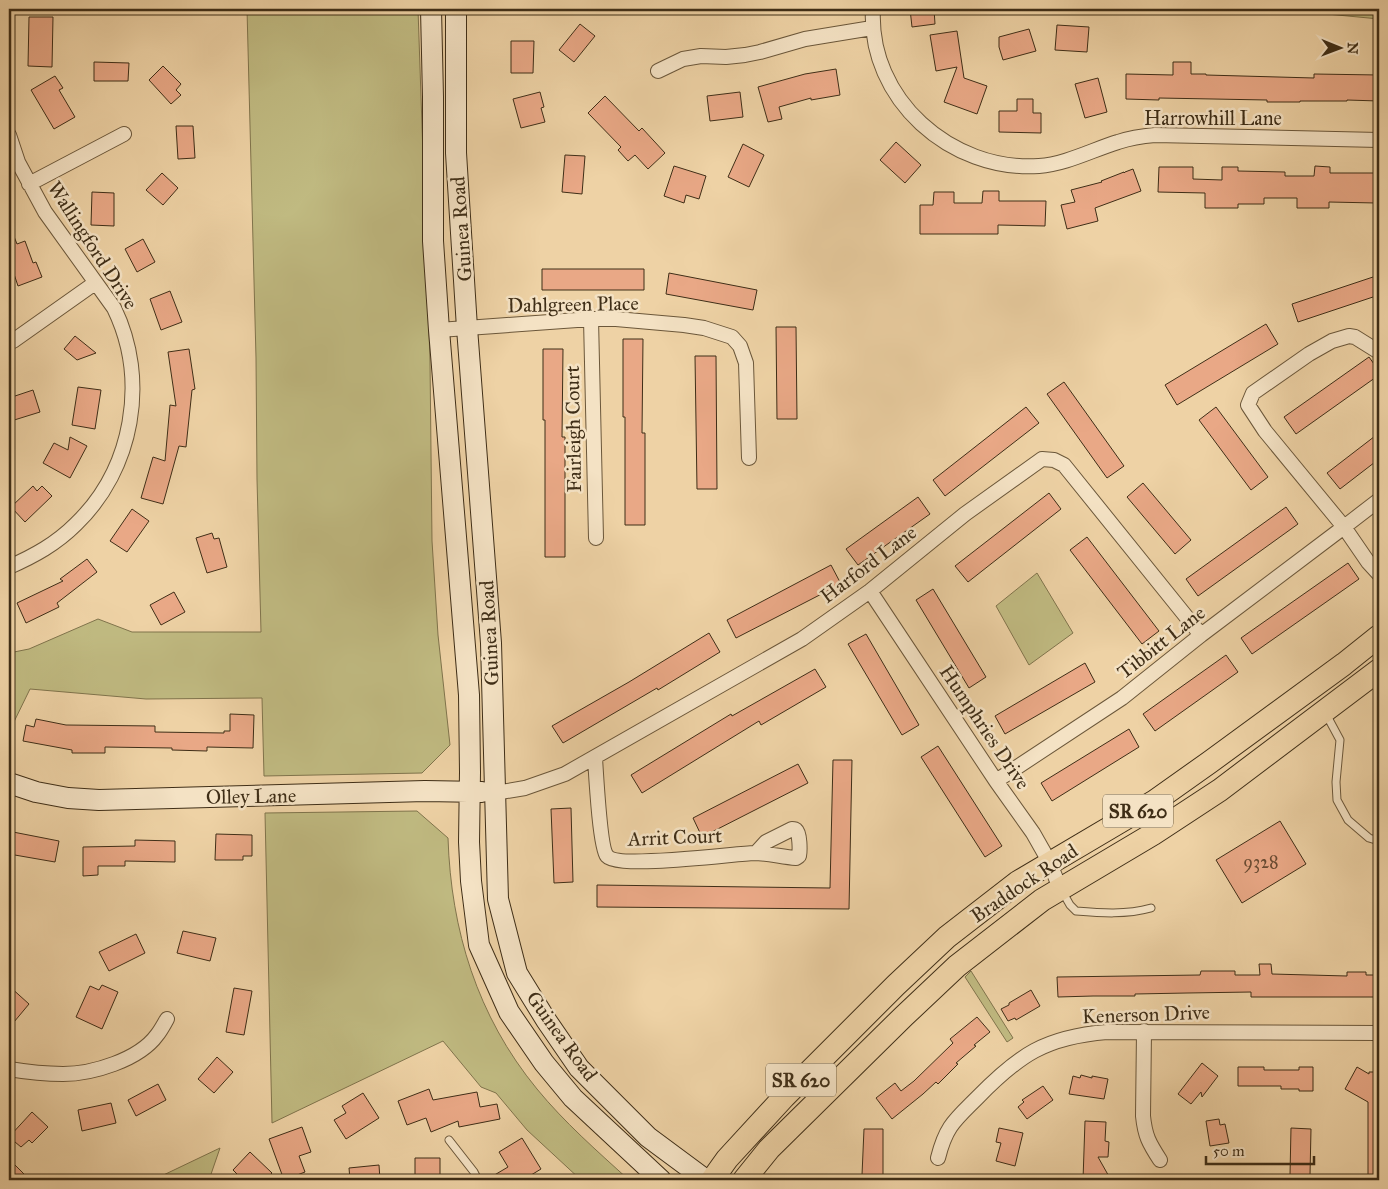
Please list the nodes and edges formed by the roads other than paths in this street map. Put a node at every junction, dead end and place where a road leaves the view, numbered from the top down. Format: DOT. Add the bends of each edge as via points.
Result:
graph roads {
  1 [pos="431,9"];
  2 [pos="456,9"];
  3 [pos="872,9"];
  4 [pos="872,28"];
  5 [pos="658,71"];
  6 [pos="124,134"];
  7 [pos="9,135"];
  8 [pos="1379,140"];
  9 [pos="29,184"];
  10 [pos="95,283"];
  11 [pos="591,319"];
  12 [pos="467,328"];
  13 [pos="439,330"];
  14 [pos="14,341"];
  15 [pos="1379,352"];
  16 [pos="749,458"];
  17 [pos="1379,500"];
  18 [pos="1344,527"];
  19 [pos="596,538"];
  20 [pos="9,567"];
  21 [pos="1379,574"];
  22 [pos="870,591"];
  23 [pos="1201,635"];
  24 [pos="1379,636"];
  25 [pos="1356,654"];
  26 [pos="1379,670"];
  27 [pos="1325,711"];
  28 [pos="595,758"];
  29 [pos="996,780"];
  30 [pos="9,783"];
  31 [pos="470,791"];
  32 [pos="495,793"];
  33 [pos="1379,841"];
  34 [pos="756,853"];
  35 [pos="1050,863"];
  36 [pos="1060,889"];
  37 [pos="1150,908"];
  38 [pos="167,1019"];
  39 [pos="1144,1031"];
  40 [pos="1379,1033"];
  41 [pos="9,1069"];
  42 [pos="449,1140"];
  43 [pos="938,1158"];
  44 [pos="1160,1160"];
  45 [pos="478,1180"];
  46 [pos="661,1180"];
  47 [pos="706,1180"];
  48 [pos="712,1180"];
  49 [pos="744,1180"];
  1 -- 13 [label="main road, Guinea Road" via="433,241"];
  2 -- 12 [label="main road, Guinea Road" via="456,153"];
  3 -- 4 [label="street, Harrowhill Lane"];
  4 -- 5 [label="street" via="805,39 745,55 683,59"];
  4 -- 8 [label="street, Harrowhill Lane" via="883,68 908,111 947,143 994,163 1040,166 1128,138 1155,135"];
  6 -- 9 [label="street"];
  7 -- 9 [label="street, Wallingford Drive"];
  9 -- 10 [label="street, Wallingford Drive"];
  10 -- 14 [label="street"];
  10 -- 20 [label="street, Wallingford Drive" via="114,308 130,356 132,409 123,450 108,483 76,525 46,549"];
  11 -- 12 [label="street, Dahlgreen Place"];
  11 -- 16 [label="street, Dahlgreen Place" via="684,324 732,337 740,346 746,363"];
  11 -- 19 [label="street, Fairleigh Court"];
  12 -- 13 [label="street, Dahlgreen Place"];
  12 -- 32 [label="main road, Guinea Road" via="491,643"];
  13 -- 31 [label="main road, Guinea Road" via="469,696"];
  15 -- 18 [label="street" via="1355,337 1332,341 1253,393 1248,405 1265,431"];
  17 -- 18 [label="street, Tibbitt Lane"];
  18 -- 21 [label="street"];
  18 -- 23 [label="street, Tibbitt Lane"];
  22 -- 23 [label="street, Harford Lane" via="966,514 1042,459 1054,460 1064,465"];
  22 -- 28 [label="street, Harford Lane" via="802,639"];
  22 -- 29 [label="street, Humphries Drive"];
  23 -- 29 [label="street, Tibbitt Lane" via="1122,698"];
  24 -- 25 [label="main road, Braddock Road / SR 620"];
  25 -- 27 [label="main road" via="1355,668 1326,694"];
  25 -- 35 [label="main road, Braddock Road / SR 620" via="1155,801"];
  26 -- 27 [label="main road, Braddock Road / SR 620"];
  27 -- 33 [label="lane" via="1340,740 1337,800 1348,820 1369,838"];
  27 -- 36 [label="main road, Braddock Road / SR 620" via="1220,790"];
  28 -- 32 [label="street, Harford Lane" via="549,780"];
  28 -- 34 [label="street, Arrit Court" via="602,837 605,855 610,859 669,861"];
  29 -- 35 [label="street, Humphries Drive"];
  30 -- 31 [label="main road, Olley Lane" via="36,792 98,800"];
  31 -- 32 [label="main road, Olley Lane"];
  31 -- 46 [label="main road, Guinea Road" via="470,881 478,945 510,1012 544,1063 573,1098"];
  32 -- 47 [label="main road, Guinea Road" via="498,898 517,973 579,1068 648,1137"];
  35 -- 36 [label="street, Humphries Drive"];
  35 -- 48 [label="main road, Braddock Road / SR 620" via="1018,882 946,937 784,1096"];
  36 -- 37 [label="lane" via="1076,911 1137,912"];
  36 -- 49 [label="main road, Braddock Road / SR 620" via="957,966 769,1149"];
  38 -- 41 [label="street" via="157,1036 144,1048 114,1064 65,1074"];
  39 -- 40 [label="street, Kenerson Drive"];
  39 -- 43 [label="street, Kenerson Drive" via="1072,1036 1023,1057 955,1120 942,1140"];
  39 -- 44 [label="street" via="1144,1126 1148,1142"];
  42 -- 45 [label="lane"];
}
